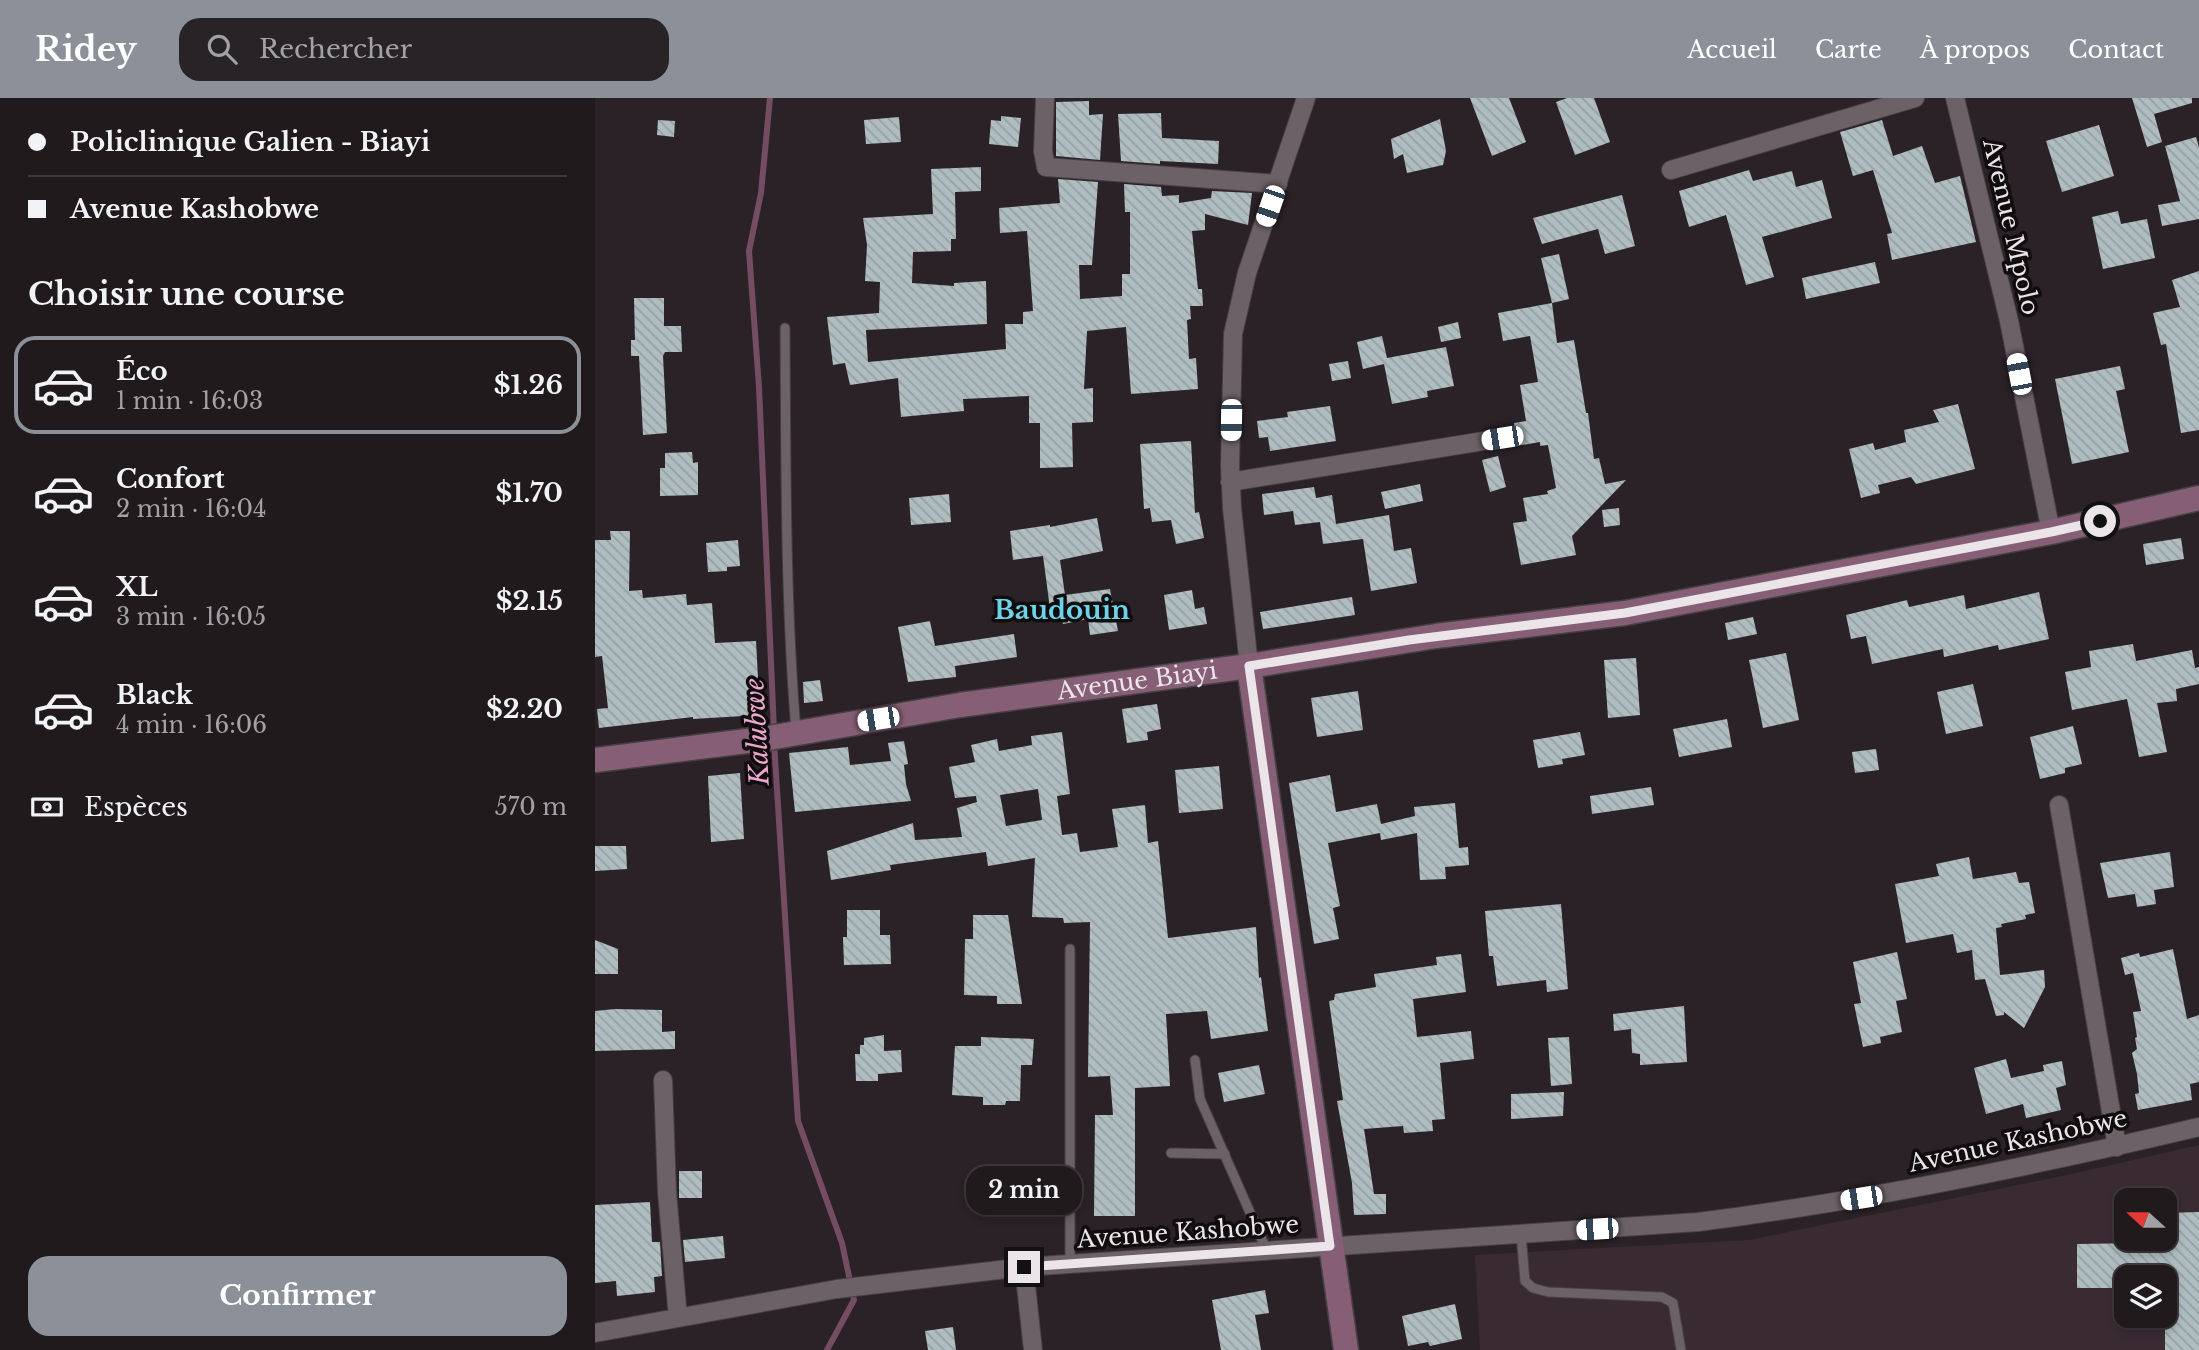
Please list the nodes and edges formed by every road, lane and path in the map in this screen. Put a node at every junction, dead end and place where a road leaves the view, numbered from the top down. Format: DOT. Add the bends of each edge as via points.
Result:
graph roads {
  1 [pos="1045,98"];
  2 [pos="1306,98"];
  3 [pos="1915,98"];
  4 [pos="1955,98"];
  5 [pos="1671,170"];
  6 [pos="1278,184"];
  7 [pos="785,327"];
  8 [pos="1502,438"];
  9 [pos="1230,482"];
  10 [pos="2199,498"];
  11 [pos="2051,532"];
  12 [pos="1249,666"];
  13 [pos="779,736"];
  14 [pos="595,760"];
  15 [pos="2059,805"];
  16 [pos="1070,948"];
  17 [pos="1195,1060"];
  18 [pos="663,1080"];
  19 [pos="2199,1127"];
  20 [pos="2117,1147"];
  21 [pos="1171,1153"];
  22 [pos="1225,1154"];
  23 [pos="1521,1234"];
  24 [pos="1330,1246"];
  25 [pos="1267,1251"];
  26 [pos="1070,1264"];
  27 [pos="1024,1267"];
  28 [pos="678,1318"];
  29 [pos="595,1333"];
  30 [pos="1033,1350"];
  31 [pos="1346,1350"];
  32 [pos="1681,1350"];
  1 -- 6 [label="street" via="1046,167"];
  2 -- 6 [label="street"];
  3 -- 5 [label="street"];
  4 -- 11 [label="street, Avenue Mpolo" via="2009,321"];
  6 -- 9 [label="street" via="1247,273 1233,334"];
  7 -- 13 [label="lane" via="792,678"];
  8 -- 9 [label="street"];
  9 -- 12 [label="street"];
  10 -- 11 [label="street, Avenue Biayi"];
  11 -- 12 [label="street, Avenue Biayi" via="1638,611"];
  12 -- 13 [label="street, Avenue Biayi"];
  12 -- 24 [label="street"];
  13 -- 14 [label="street, Avenue Biayi"];
  15 -- 20 [label="street"];
  16 -- 26 [label="lane"];
  17 -- 22 [label="lane" via="1200,1099"];
  18 -- 28 [label="street"];
  19 -- 20 [label="street, Avenue Kashobwe"];
  20 -- 23 [label="street, Avenue Kashobwe" via="1764,1214"];
  21 -- 22 [label="lane"];
  22 -- 25 [label="lane"];
  23 -- 24 [label="street, Avenue Kashobwe"];
  23 -- 32 [label="lane" via="1525,1281 1533,1287 1548,1292 1662,1297 1673,1303"];
  24 -- 25 [label="street, Avenue Kashobwe"];
  24 -- 31 [label="street"];
  25 -- 26 [label="street, Avenue Kashobwe"];
  26 -- 27 [label="street, Avenue Kashobwe"];
  27 -- 28 [label="street, Avenue Kashobwe" via="857,1286"];
  27 -- 30 [label="street"];
  28 -- 29 [label="street, Avenue Kashobwe"];
}
